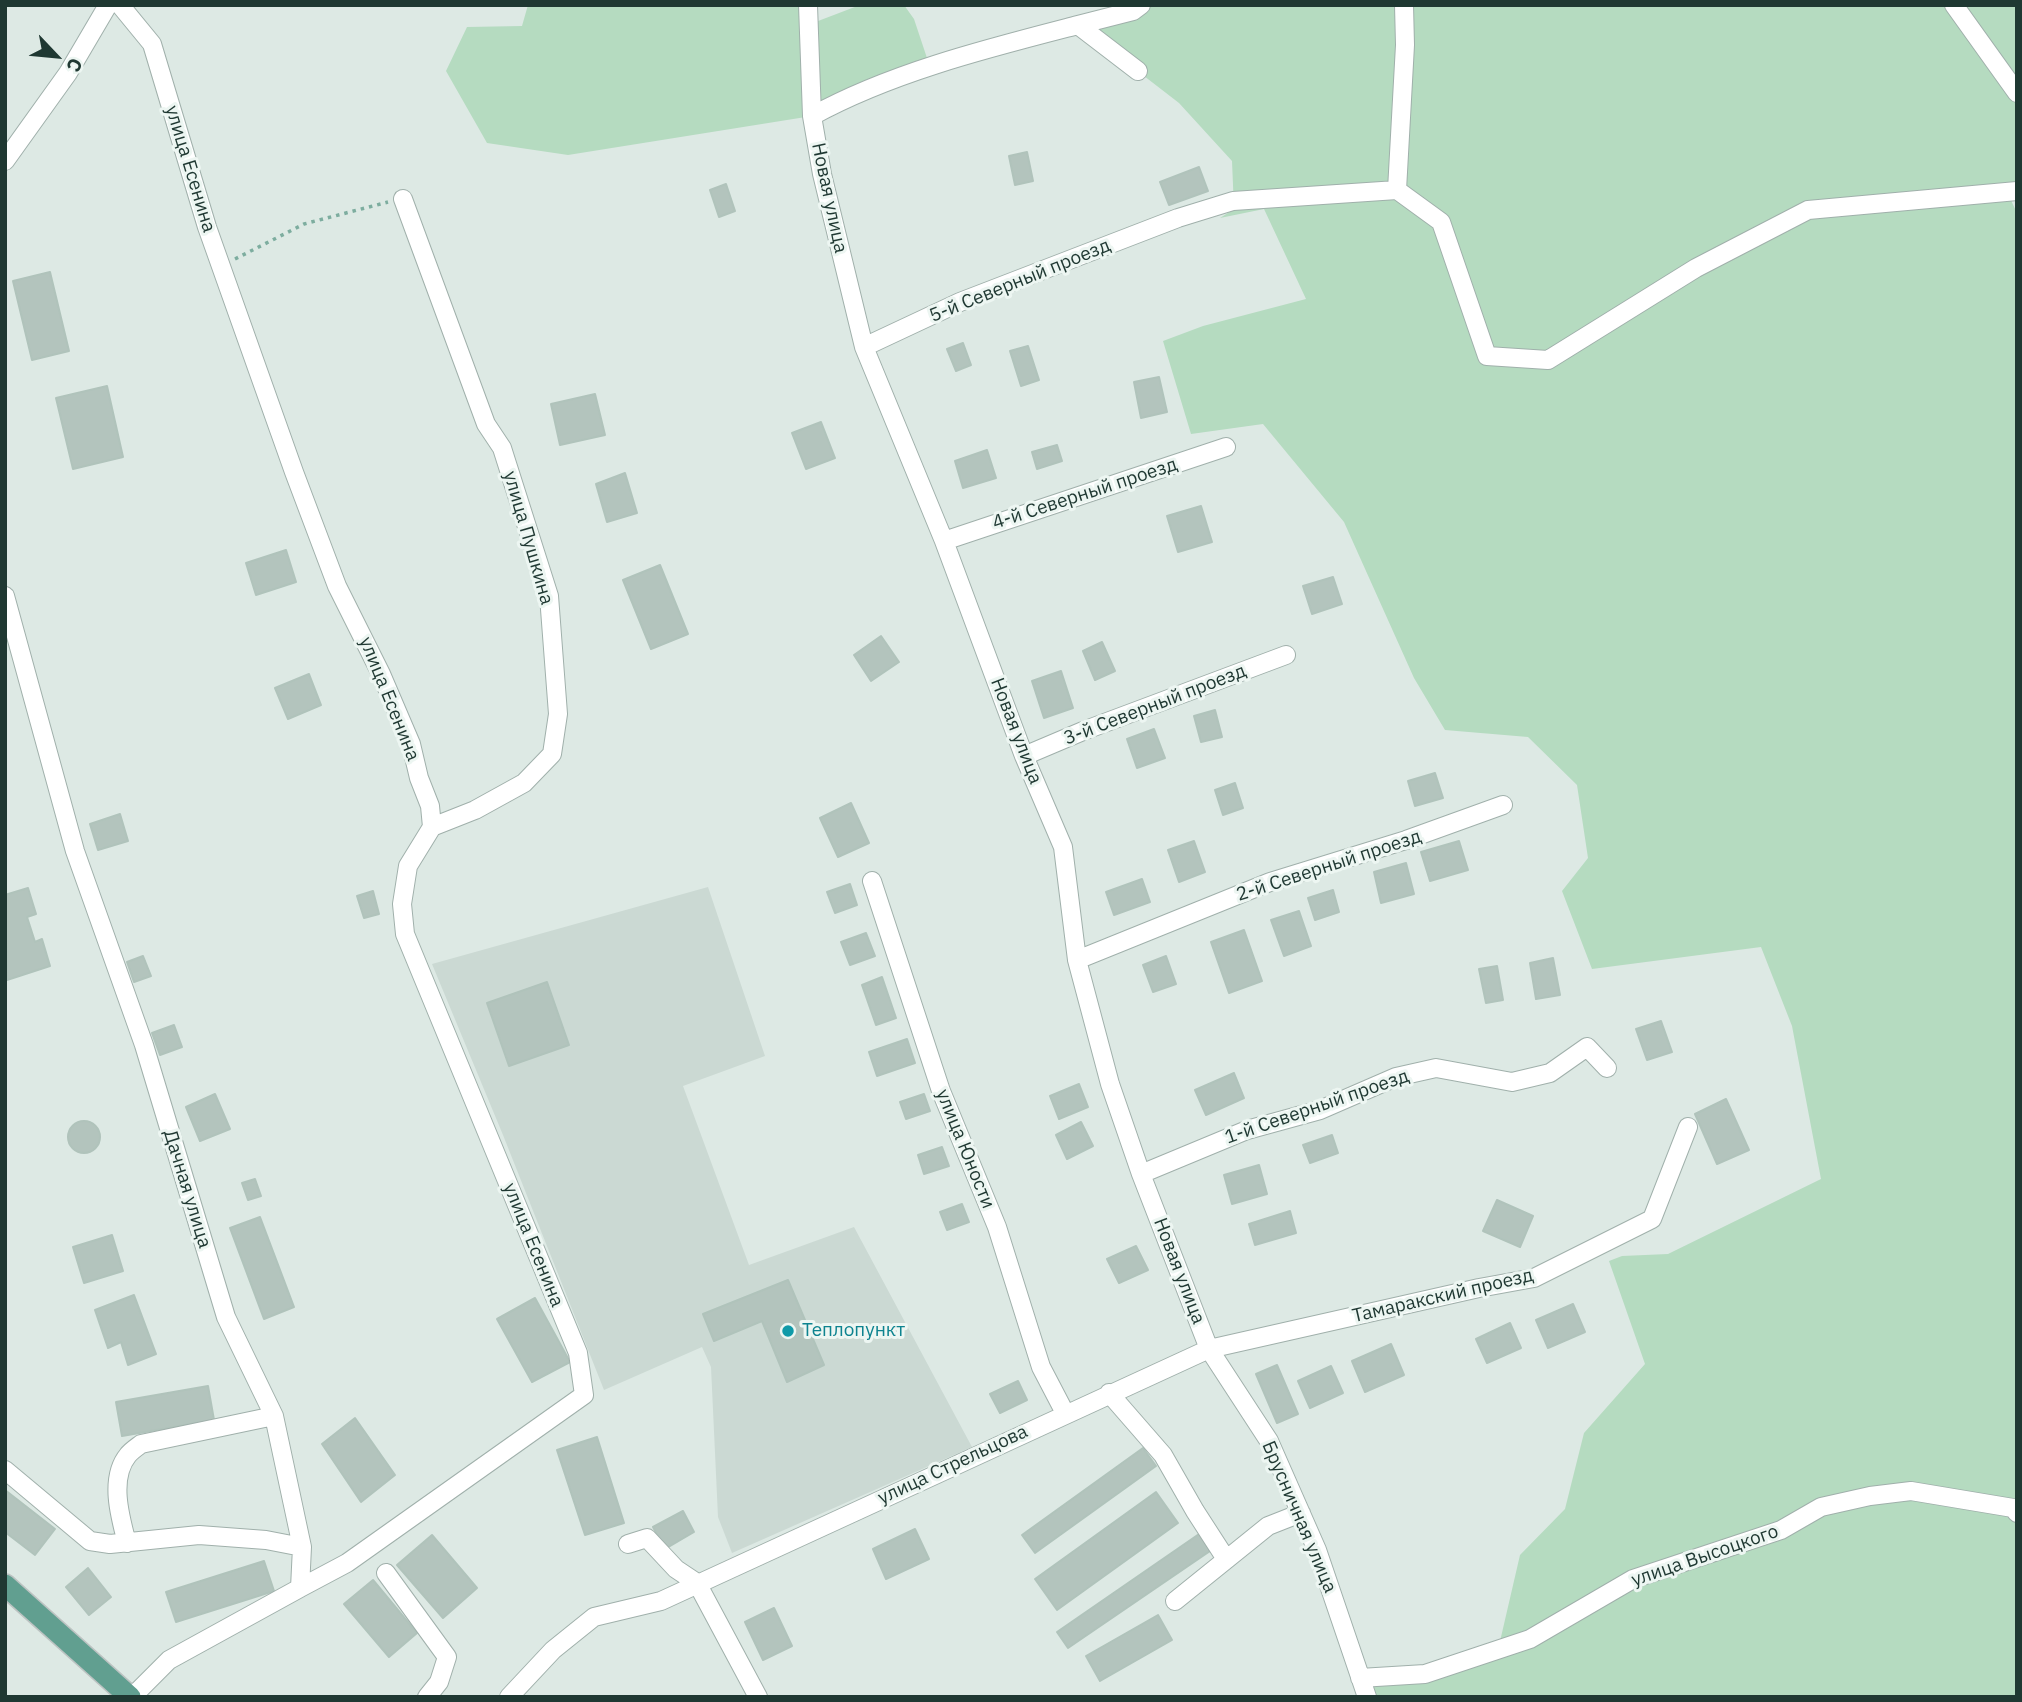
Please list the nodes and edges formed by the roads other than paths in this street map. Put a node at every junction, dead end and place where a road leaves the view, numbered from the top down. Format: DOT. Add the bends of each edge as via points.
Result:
graph roads {
  1 [pos="108,5"];
  2 [pos="120,5"];
  3 [pos="808,5"];
  4 [pos="1141,5"];
  5 [pos="1404,5"];
  6 [pos="1954,5"];
  7 [pos="1078,25"];
  8 [pos="1138,71"];
  9 [pos="2017,93"];
  10 [pos="811,117"];
  11 [pos="5,161"];
  12 [pos="1397,190"];
  13 [pos="2017,191"];
  14 [pos="403,198"];
  15 [pos="864,347"];
  16 [pos="1226,447"];
  17 [pos="944,541"];
  18 [pos="5,596"];
  19 [pos="1286,655"];
  20 [pos="1024,756"];
  21 [pos="1503,805"];
  22 [pos="432,827"];
  23 [pos="872,881"];
  24 [pos="1077,960"];
  25 [pos="1608,1068"];
  26 [pos="1688,1126"];
  27 [pos="1141,1174"];
  28 [pos="1209,1349"];
  29 [pos="1109,1393"];
  30 [pos="1065,1413"];
  31 [pos="274,1416"];
  32 [pos="5,1470"];
  33 [pos="2015,1510"];
  34 [pos="1301,1513"];
  35 [pos="127,1543"];
  36 [pos="628,1544"];
  37 [pos="302,1547"];
  38 [pos="1226,1559"];
  39 [pos="386,1573"];
  40 [pos="697,1583"];
  41 [pos="5,1585"];
  42 [pos="300,1588"];
  43 [pos="1175,1601"];
  44 [pos="1360,1678"];
  45 [pos="131,1697"];
  46 [pos="427,1697"];
  47 [pos="509,1697"];
  48 [pos="758,1697"];
  49 [pos="1367,1697"];
  1 -- 11 [label="street" via="68,73"];
  2 -- 22 [label="street, улица Есенина" via="152,44 221,266 337,586 411,744"];
  3 -- 10 [label="street, Новая улица"];
  4 -- 7 [label="street"];
  5 -- 12 [label="street"];
  6 -- 9 [label="street"];
  7 -- 8 [label="street"];
  7 -- 10 [label="street" via="930,67"];
  10 -- 15 [label="street, Новая улица"];
  12 -- 13 [label="street" via="1441,222 1487,356 1548,360 1696,268 1808,210"];
  12 -- 15 [label="street, 5-й Северный проезд" via="1233,201 960,302"];
  14 -- 22 [label="street, улица Пушкина" via="486,424 502,449 548,596 558,714 552,754 524,783"];
  15 -- 17 [label="street, Новая улица"];
  16 -- 17 [label="street, 4-й Северный проезд"];
  17 -- 20 [label="street, Новая улица"];
  18 -- 31 [label="street, Дачная улица" via="75,850 144,1045 226,1317"];
  19 -- 20 [label="street, 3-й Северный проезд"];
  20 -- 24 [label="street, Новая улица" via="1063,847"];
  21 -- 24 [label="street, 2-й Северный проезд" via="1270,882"];
  22 -- 42 [label="street, улица Есенина" via="408,866 402,904 405,934 578,1353 584,1395 347,1563"];
  23 -- 30 [label="street, улица Юности" via="941,1091 997,1227 1041,1367"];
  24 -- 27 [label="street, Новая улица" via="1110,1084"];
  25 -- 27 [label="street, 1-й Северный проезд" via="1587,1047 1550,1073 1513,1082 1436,1068 1396,1077 1320,1110 1247,1130"];
  26 -- 28 [label="street, Тамаракский проезд" via="1651,1219 1534,1278"];
  27 -- 28 [label="street, Новая улица"];
  28 -- 29 [label="street, улица Стрельцова"];
  28 -- 34 [label="street, Брусничная улица" via="1269,1441"];
  29 -- 30 [label="street, улица Стрельцова"];
  29 -- 38 [label="street" via="1163,1455"];
  30 -- 40 [label="street, улица Стрельцова"];
  31 -- 35 [label="street" via="170,1436 141,1444 127,1455 118,1500"];
  31 -- 37 [label="street, Дачная улица"];
  32 -- 35 [label="street" via="90,1541"];
  33 -- 44 [label="street, улица Высоцкого" via="1911,1491 1821,1507 1782,1530 1633,1579 1530,1639 1425,1674"];
  34 -- 38 [label="street" via="1268,1526"];
  34 -- 44 [label="street, Брусничная улица"];
  35 -- 37 [label="street" via="199,1535"];
  36 -- 40 [label="street" via="647,1538 676,1569"];
  37 -- 42 [label="street, Дачная улица"];
  38 -- 43 [label="street"];
  39 -- 46 [label="street" via="447,1657 439,1682"];
  40 -- 47 [label="street, улица Стрельцова" via="661,1601 594,1617 552,1650"];
  40 -- 48 [label="street"];
  41 -- 45 [label="main road"];
  42 -- 45 [label="street" via="169,1660"];
  44 -- 49 [label="street, Брусничная улица"];
}
